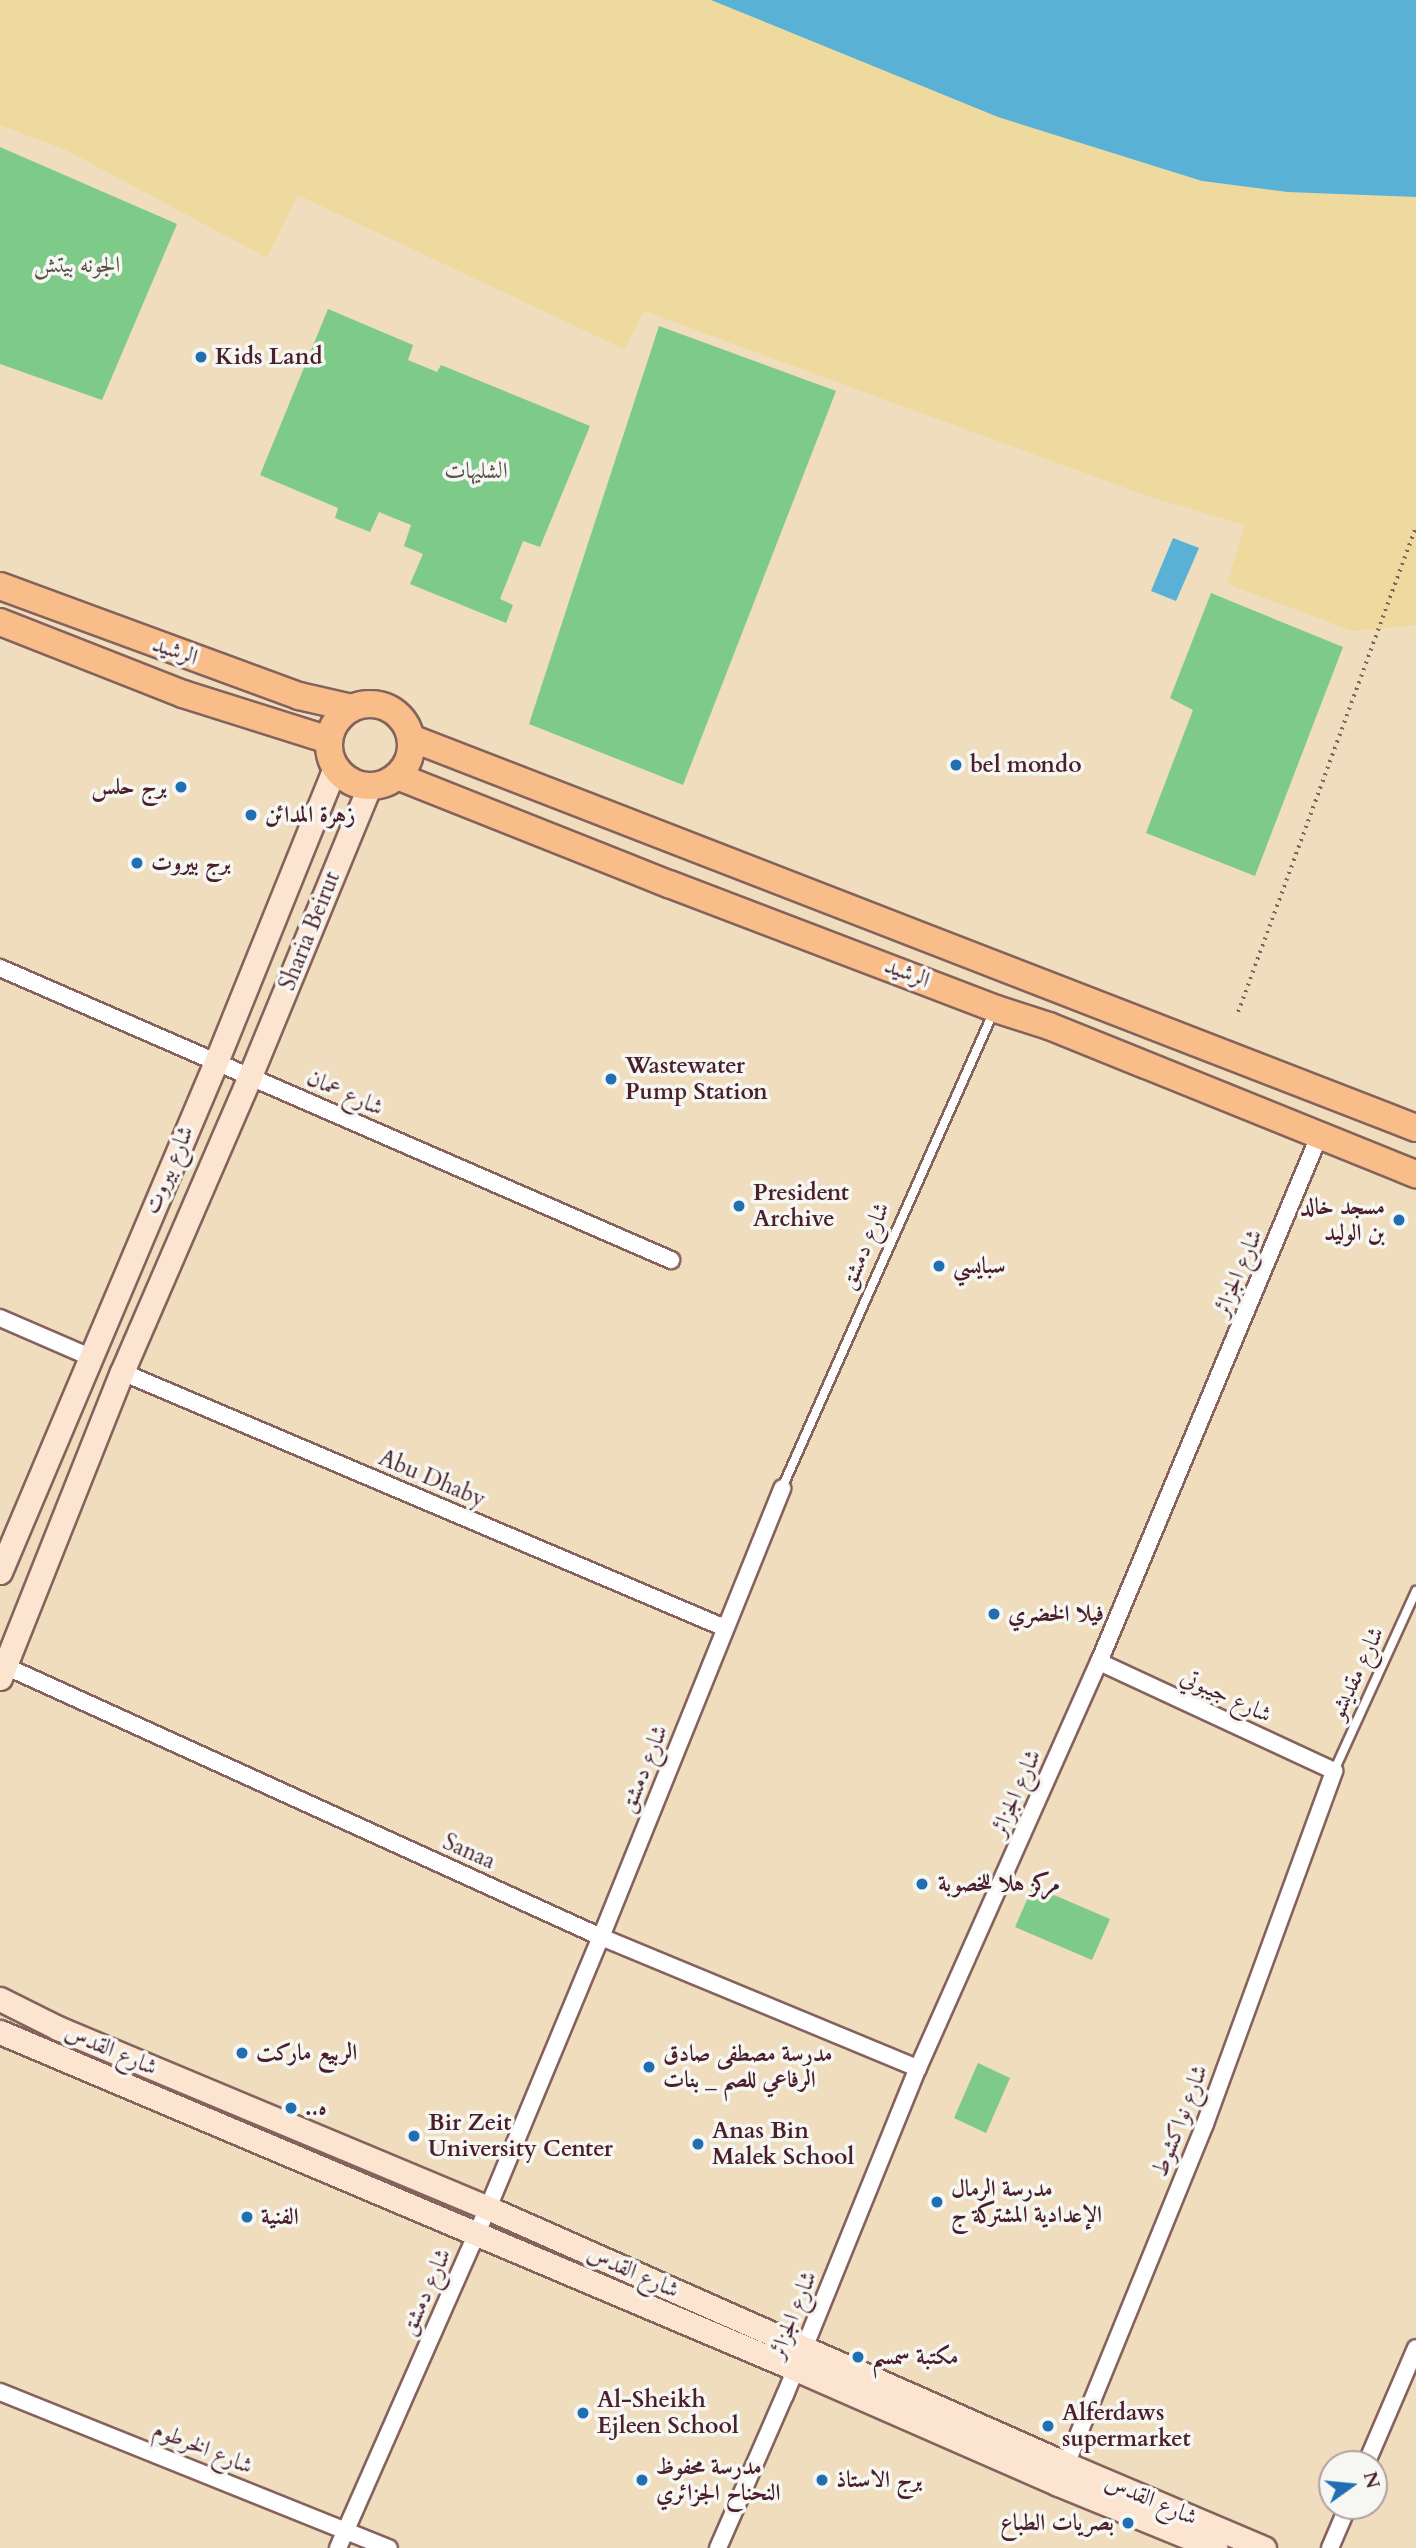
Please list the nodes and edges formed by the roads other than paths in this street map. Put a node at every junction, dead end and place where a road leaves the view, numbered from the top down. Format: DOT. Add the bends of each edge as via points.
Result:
graph roads {
  1 [pos="0,586"];
  2 [pos="0,622"];
  3 [pos="352,708"];
  4 [pos="411,738"];
  5 [pos="329,740"];
  6 [pos="335,767"];
  7 [pos="397,776"];
  8 [pos="370,785"];
  9 [pos="0,968"];
  10 [pos="996,1009"];
  11 [pos="216,1062"];
  12 [pos="250,1076"];
  13 [pos="1416,1128"];
  14 [pos="1321,1134"];
  15 [pos="1416,1174"];
  16 [pos="671,1260"];
  17 [pos="0,1318"];
  18 [pos="90,1357"];
  19 [pos="122,1372"];
  20 [pos="782,1488"];
  21 [pos="0,1573"];
  22 [pos="1416,1591"];
  23 [pos="725,1628"];
  24 [pos="1099,1662"];
  25 [pos="3,1672"];
  26 [pos="1334,1771"];
  27 [pos="601,1937"];
  28 [pos="0,1999"];
  29 [pos="0,2032"];
  30 [pos="918,2068"];
  31 [pos="488,2208"];
  32 [pos="477,2234"];
  33 [pos="1416,2348"];
  34 [pos="800,2358"];
  35 [pos="0,2392"];
  36 [pos="1372,2450"];
  37 [pos="1062,2474"];
  38 [pos="1342,2520"];
  39 [pos="346,2530"];
  40 [pos="338,2548"];
  41 [pos="389,2548"];
  42 [pos="719,2548"];
  43 [pos="1214,2548"];
  44 [pos="1264,2548"];
  45 [pos="1330,2548"];
  1 -- 3 [label="main road, الرشيد" via="299,696"];
  2 -- 5 [label="main road, الرشيد" via="183,694"];
  3 -- 4 [label="main road" via="364,704 389,708 407,726"];
  3 -- 5 [label="main road" via="333,726"];
  4 -- 7 [label="main road" via="411,752"];
  4 -- 13 [label="main road, الرشيد"];
  5 -- 6 [label="main road"];
  6 -- 8 [label="main road" via="357,784"];
  6 -- 11 [label="main road, شارع بيروت"];
  7 -- 8 [label="main road"];
  7 -- 10 [label="main road, الرشيد"];
  8 -- 12 [label="main road, Sharia Beirut"];
  9 -- 11 [label="street, شارع عمان"];
  10 -- 14 [label="main road, الرشيد"];
  10 -- 20 [label="lane, شارع دمشق"];
  11 -- 12 [label="street, شارع عمان"];
  11 -- 18 [label="main road, شارع بيروت"];
  12 -- 16 [label="street, شارع عمان"];
  12 -- 19 [label="main road, شارع بيروت"];
  14 -- 15 [label="main road, الرشيد"];
  14 -- 24 [label="street, شارع الجزائر"];
  17 -- 18 [label="street"];
  18 -- 21 [label="main road, شارع بيروت"];
  19 -- 23 [label="street, Abu Dhaby"];
  19 -- 25 [label="main road, شارع بيروت"];
  20 -- 23 [label="street, شارع دمشق"];
  22 -- 26 [label="lane, شارع مقديشو"];
  23 -- 27 [label="street, شارع دمشق"];
  24 -- 26 [label="street, شارع جيبوتي"];
  24 -- 30 [label="street, شارع الجزائر"];
  25 -- 27 [label="street, Sanaa"];
  26 -- 37 [label="street, شارع نواكشوط" via="1205,2124"];
  27 -- 30 [label="street, Sanaa"];
  27 -- 31 [label="street, شارع دمشق"];
  28 -- 31 [label="main road, شارع القدس" via="58,2028"];
  29 -- 32 [label="main road, شارع القدس"];
  30 -- 34 [label="street, شارع الجزائر"];
  31 -- 32 [label="street, شارع دمشق"];
  31 -- 34 [label="main road, شارع القدس"];
  32 -- 34 [label="main road, شارع القدس"];
  32 -- 39 [label="street, شارع دمشق"];
  33 -- 36 [label="street"];
  34 -- 37 [label="main road, شارع القدس"];
  34 -- 42 [label="street, شارع الجزائر"];
  35 -- 39 [label="street, شارع الخرطوم"];
  37 -- 43 [label="main road, شارع القدس"];
  37 -- 44 [label="main road, شارع القدس"];
  38 -- 45 [label="street"];
  39 -- 40 [label="street, شارع دمشق"];
  39 -- 41 [label="street, شارع الخرطوم"];
}
